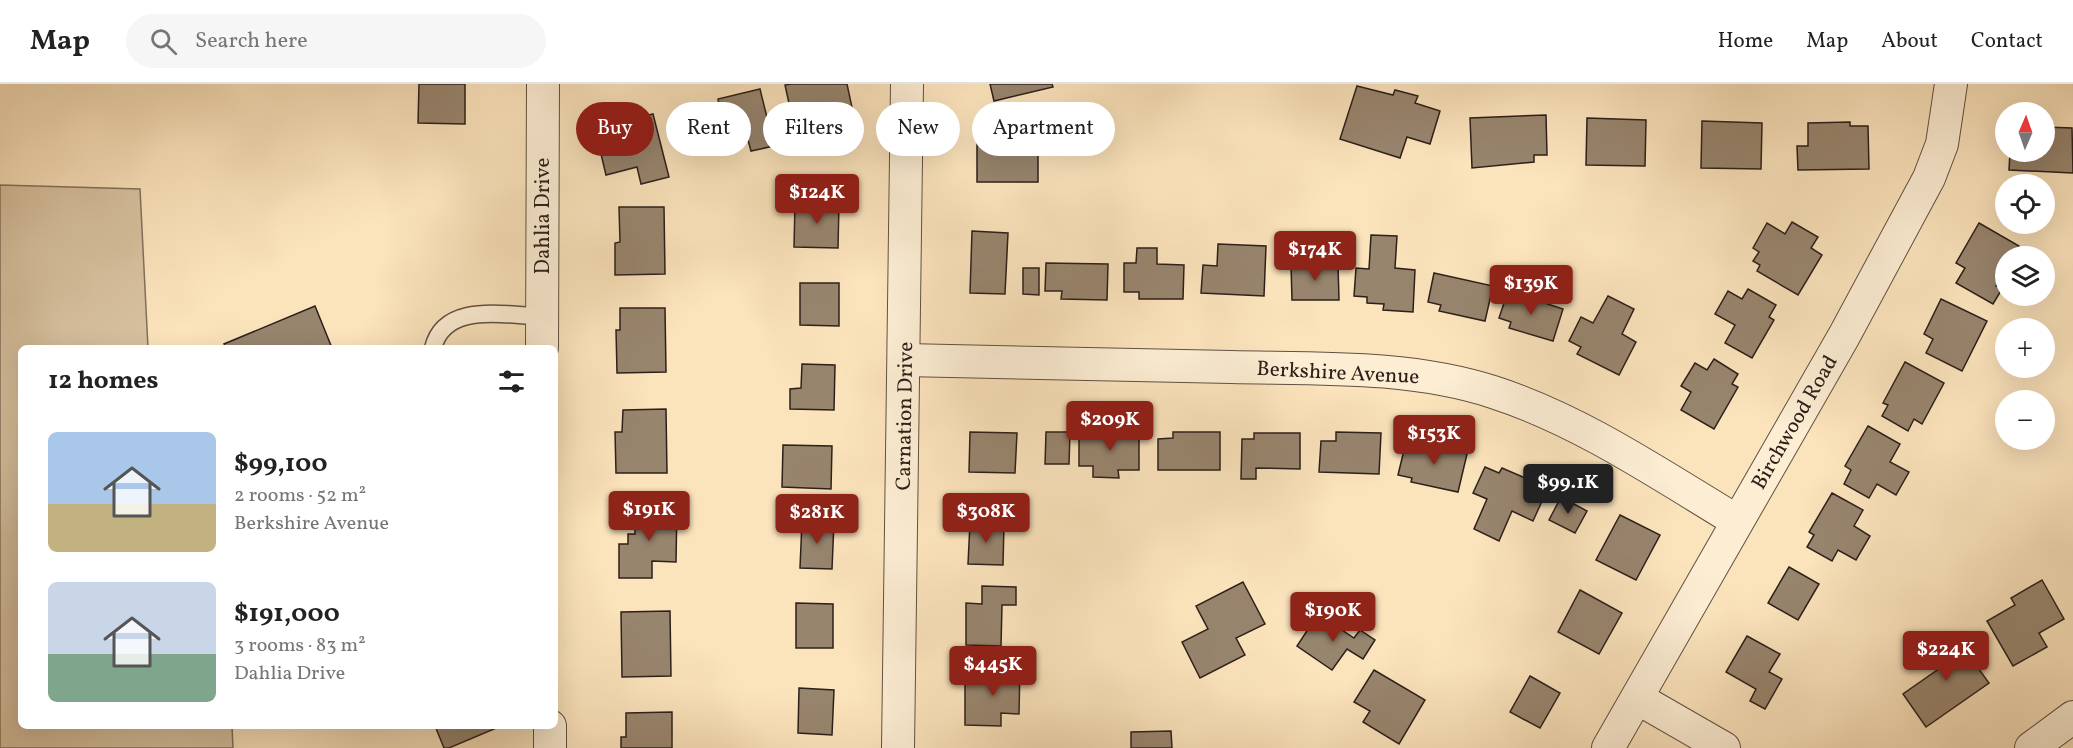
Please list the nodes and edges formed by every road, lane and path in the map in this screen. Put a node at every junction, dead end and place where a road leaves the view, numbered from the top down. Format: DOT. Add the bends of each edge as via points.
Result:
graph roads {
  1 [pos="543,84"];
  2 [pos="907,84"];
  3 [pos="1951,84"];
  4 [pos="541,316"];
  5 [pos="434,345"];
  6 [pos="542,345"];
  7 [pos="905,360"];
  8 [pos="1737,521"];
  9 [pos="1636,698"];
  10 [pos="2073,717"];
  11 [pos="550,729"];
  12 [pos="550,748"];
  13 [pos="897,748"];
  14 [pos="1608,748"];
  15 [pos="1724,748"];
  16 [pos="2031,748"];
  1 -- 4 [label="street, Dahlia Drive"];
  2 -- 7 [label="street, Carnation Drive"];
  3 -- 8 [label="street, Birchwood Road" via="1942,144 1929,178 1844,336"];
  4 -- 5 [label="lane" via="474,314 443,327"];
  4 -- 6 [label="street, Dahlia Drive"];
  7 -- 8 [label="street, Berkshire Avenue" via="1414,374 1492,392 1550,415 1608,444"];
  7 -- 13 [label="street, Carnation Drive"];
  8 -- 9 [label="street, Birchwood Road"];
  9 -- 14 [label="street, Birchwood Road"];
  9 -- 15 [label="street"];
  10 -- 16 [label="street"];
  11 -- 12 [label="street"];
}
